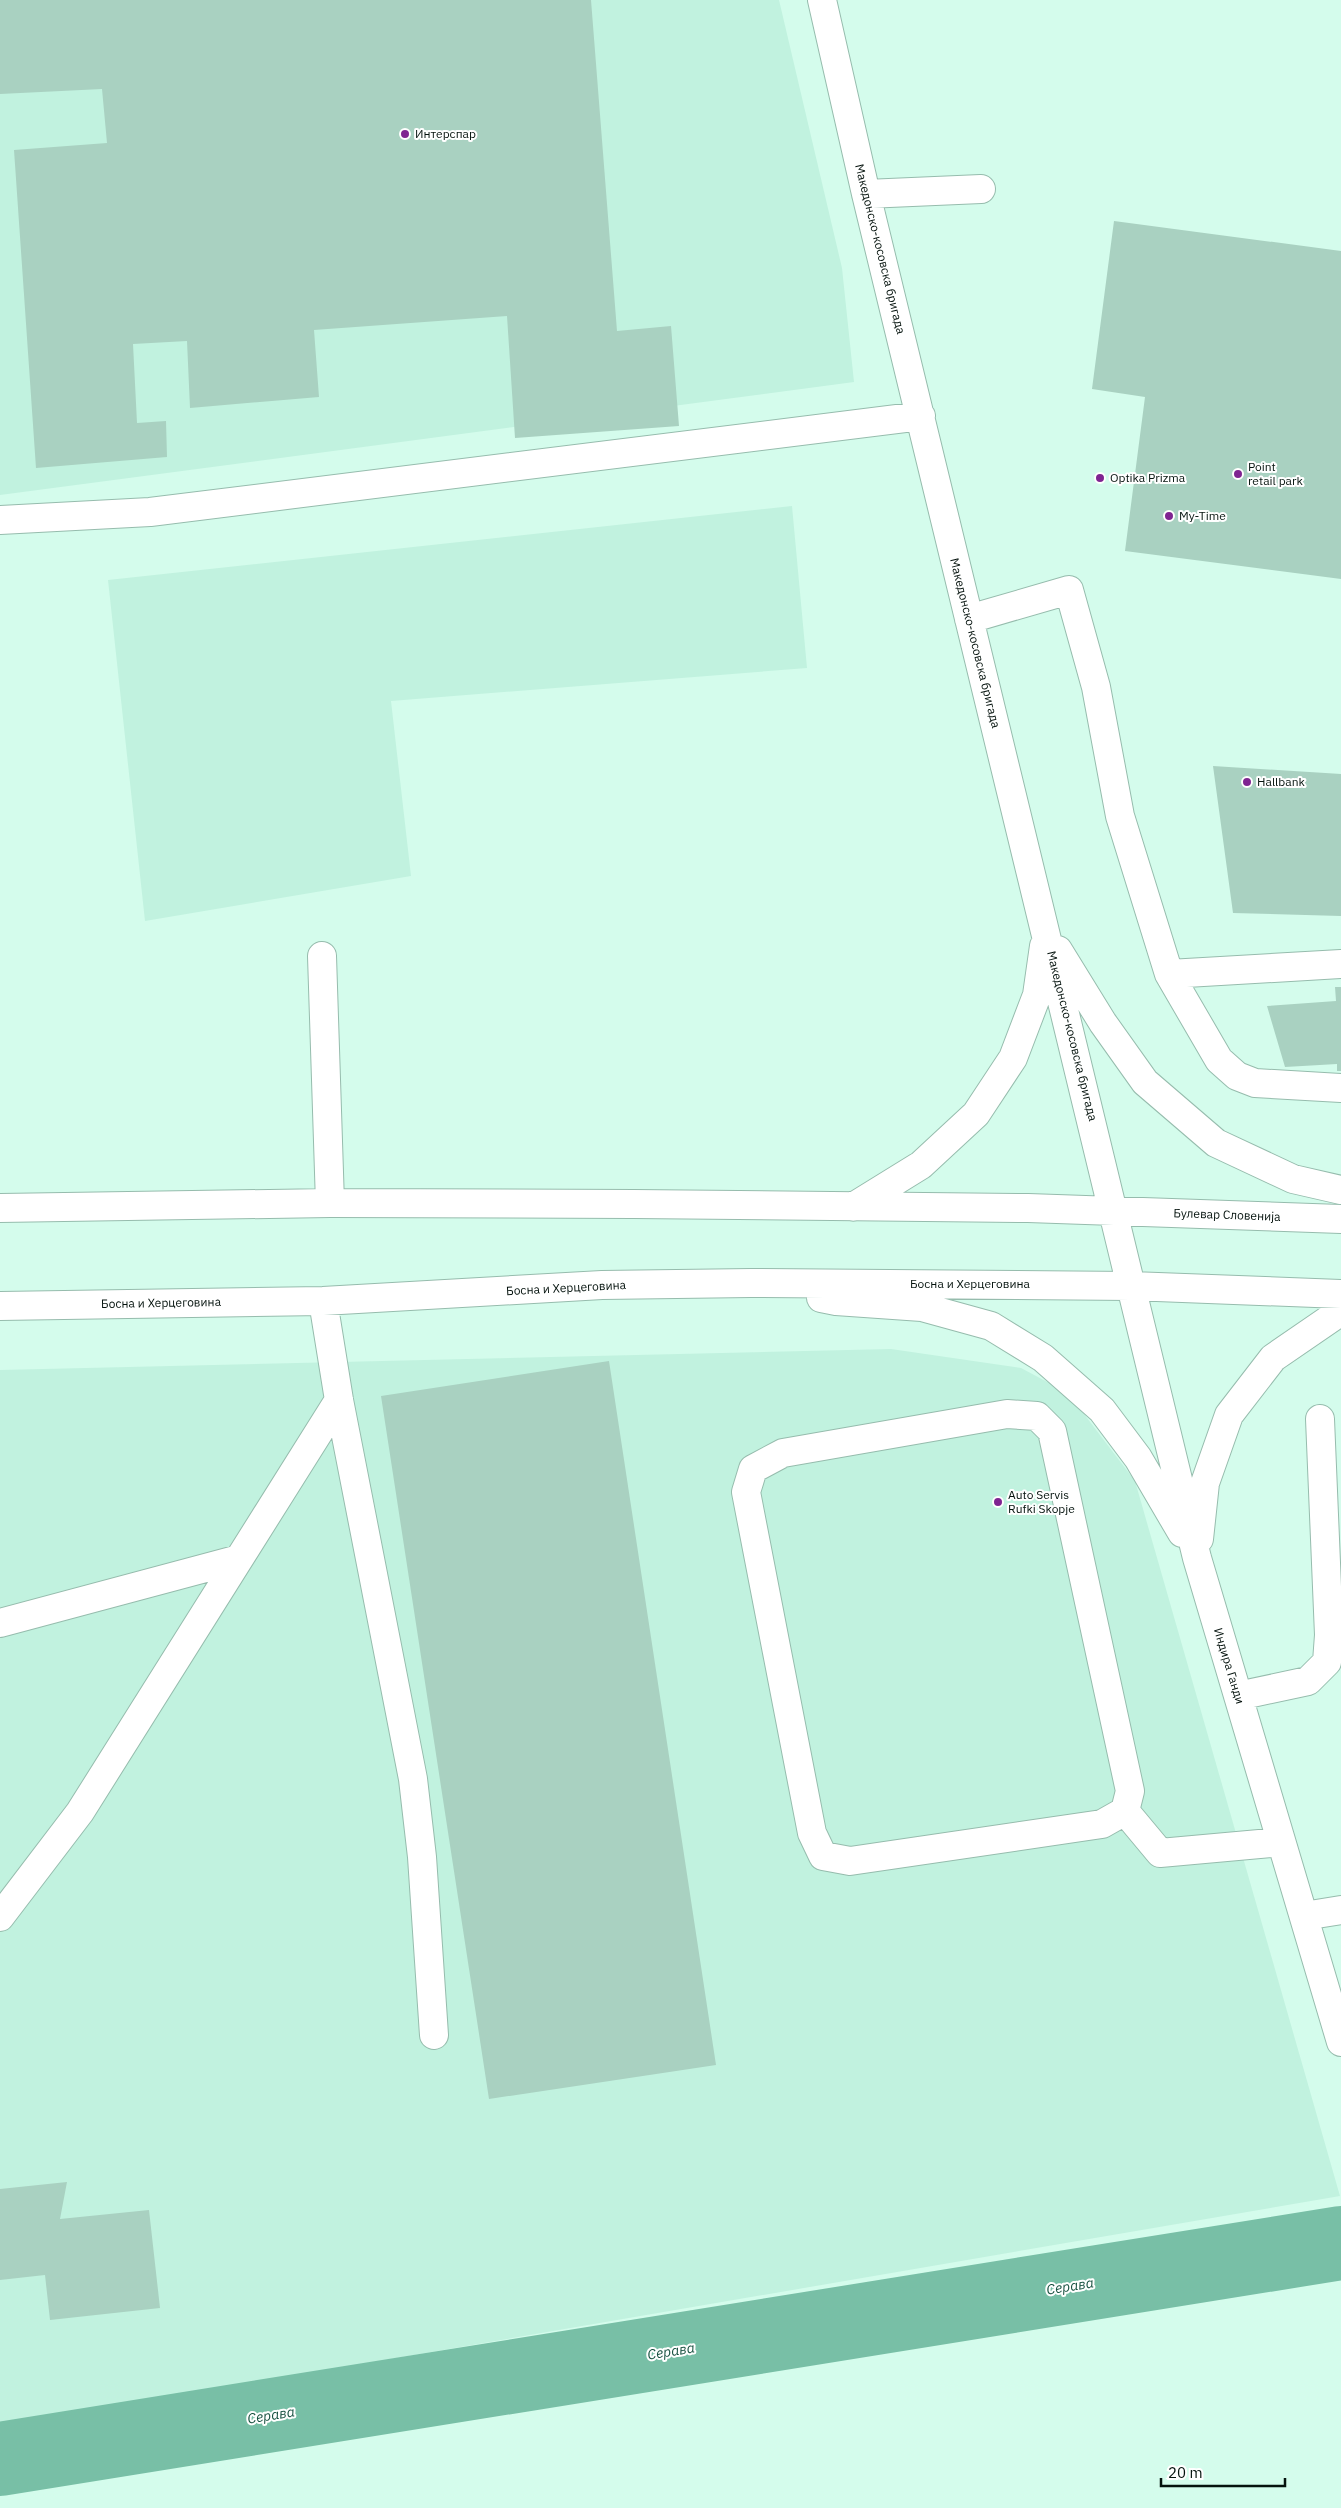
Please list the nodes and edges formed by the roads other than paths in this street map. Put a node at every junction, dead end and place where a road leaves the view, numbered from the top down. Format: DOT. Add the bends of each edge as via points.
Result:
graph roads {
  1 [pos="822,0"];
  2 [pos="981,189"];
  3 [pos="866,194"];
  4 [pos="921,416"];
  5 [pos="0,520"];
  6 [pos="969,619"];
  7 [pos="1046,929"];
  8 [pos="322,956"];
  9 [pos="1341,964"];
  10 [pos="1169,974"];
  11 [pos="1341,1088"];
  12 [pos="1341,1190"];
  13 [pos="330,1203"];
  14 [pos="853,1207"];
  15 [pos="0,1208"];
  16 [pos="1113,1210"];
  17 [pos="1341,1219"];
  18 [pos="751,1283"];
  19 [pos="1131,1286"];
  20 [pos="1341,1294"];
  21 [pos="323,1301"];
  22 [pos="0,1306"];
  23 [pos="1341,1314"];
  24 [pos="339,1400"];
  25 [pos="1320,1419"];
  26 [pos="1197,1558"];
  27 [pos="239,1559"];
  28 [pos="0,1623"];
  29 [pos="1238,1696"];
  30 [pos="1126,1811"];
  31 [pos="1282,1842"];
  32 [pos="1341,1910"];
  33 [pos="1304,1916"];
  34 [pos="0,1917"];
  35 [pos="434,2035"];
  36 [pos="1341,2042"];
  1 -- 3 [label="street, Македонско-косовска бригада"];
  2 -- 3 [label="street"];
  3 -- 4 [label="street, Македонско-косовска бригада"];
  4 -- 5 [label="street" via="150,512"];
  4 -- 6 [label="street, Македонско-косовска бригада"];
  6 -- 7 [label="street, Македонско-косовска бригада"];
  6 -- 10 [label="street" via="1069,590 1096,687 1120,816"];
  7 -- 12 [label="street" via="1103,1023 1146,1082 1216,1143 1293,1179"];
  7 -- 14 [label="street" via="1037,995 1027,1022 1013,1058 976,1114 921,1165"];
  7 -- 16 [label="street, Македонско-косовска бригада"];
  8 -- 13 [label="street"];
  9 -- 10 [label="street"];
  10 -- 11 [label="street" via="1219,1060 1237,1076 1255,1083"];
  13 -- 14 [label="street"];
  13 -- 15 [label="street"];
  14 -- 16 [label="street"];
  16 -- 17 [label="street, Булевар Словенија"];
  16 -- 19 [label="street, Македонско-косовска бригада"];
  18 -- 19 [label="street, Босна и Херцеговина"];
  18 -- 21 [label="street, Босна и Херцеговина" via="602,1285"];
  18 -- 26 [label="street" via="836,1301 922,1307 991,1326 1043,1358 1102,1410 1138,1458"];
  19 -- 20 [label="street"];
  19 -- 26 [label="street, Индира Ганди"];
  21 -- 22 [label="street, Босна и Херцеговина"];
  21 -- 24 [label="street"];
  23 -- 26 [label="street" via="1273,1358 1230,1415 1205,1483"];
  24 -- 27 [label="street"];
  24 -- 35 [label="street" via="413,1779 422,1857"];
  25 -- 29 [label="street" via="1328,1662 1308,1681"];
  26 -- 29 [label="street, Индира Ганди"];
  27 -- 28 [label="street"];
  27 -- 34 [label="street" via="80,1812"];
  29 -- 31 [label="street, Индира Ганди"];
  30 -- 30 [label="street" via="1102,1824 850,1861 823,1856 812,1833 746,1492 753,1469 782,1453 1007,1414 1037,1416 1052,1431 1130,1791"];
  30 -- 31 [label="street" via="1160,1853"];
  31 -- 33 [label="street, Индира Ганди"];
  32 -- 33 [label="street"];
  33 -- 36 [label="street, Индира Ганди"];
}
